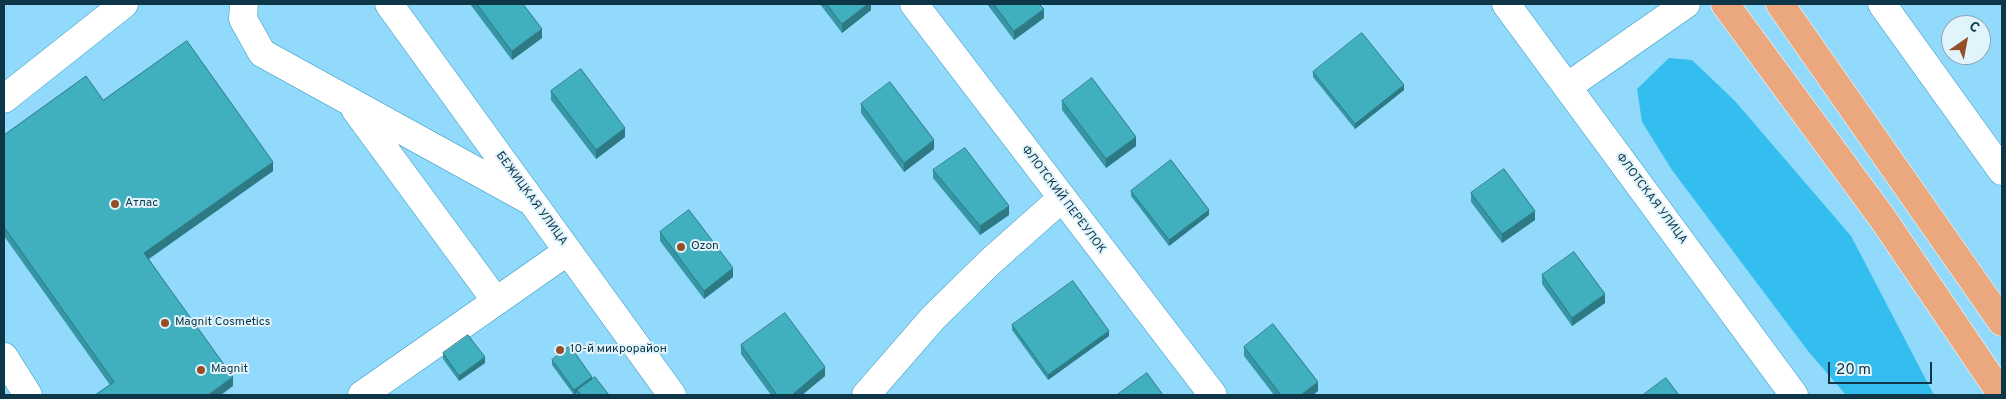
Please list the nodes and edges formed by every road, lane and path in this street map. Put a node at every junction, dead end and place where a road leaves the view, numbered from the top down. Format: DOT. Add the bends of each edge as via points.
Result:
graph roads {
  1 [pos="124,4"];
  2 [pos="244,4"];
  3 [pos="389,4"];
  4 [pos="914,4"];
  5 [pos="1506,4"];
  6 [pos="1686,4"];
  7 [pos="1725,4"];
  8 [pos="1780,4"];
  9 [pos="1882,4"];
  10 [pos="1567,87"];
  11 [pos="4,99"];
  12 [pos="350,102"];
  13 [pos="2002,171"];
  14 [pos="1062,198"];
  15 [pos="533,202"];
  16 [pos="568,251"];
  17 [pos="496,301"];
  18 [pos="2002,322"];
  19 [pos="4,358"];
  20 [pos="28,395"];
  21 [pos="362,395"];
  22 [pos="672,395"];
  23 [pos="866,395"];
  24 [pos="1213,395"];
  25 [pos="1794,395"];
  26 [pos="2002,395"];
  1 -- 11 [label="street"];
  2 -- 12 [label="street" via="243,19 262,53"];
  3 -- 15 [label="street, БЕЖИЦКАЯ УЛИЦА"];
  4 -- 14 [label="street, ФЛОТСКИЙ ПЕРЕУЛОК"];
  5 -- 10 [label="street, ФЛОТСКАЯ УЛИЦА"];
  6 -- 10 [label="street"];
  7 -- 26 [label="main road" via="1883,219"];
  8 -- 18 [label="main road"];
  9 -- 13 [label="street"];
  10 -- 25 [label="street, ФЛОТСКАЯ УЛИЦА"];
  12 -- 15 [label="street"];
  12 -- 17 [label="street"];
  14 -- 23 [label="street" via="990,262 934,318"];
  14 -- 24 [label="street, ФЛОТСКИЙ ПЕРЕУЛОК"];
  15 -- 16 [label="street, БЕЖИЦКАЯ УЛИЦА"];
  16 -- 17 [label="street"];
  16 -- 22 [label="street, БЕЖИЦКАЯ УЛИЦА"];
  17 -- 21 [label="street"];
  19 -- 20 [label="street"];
}
